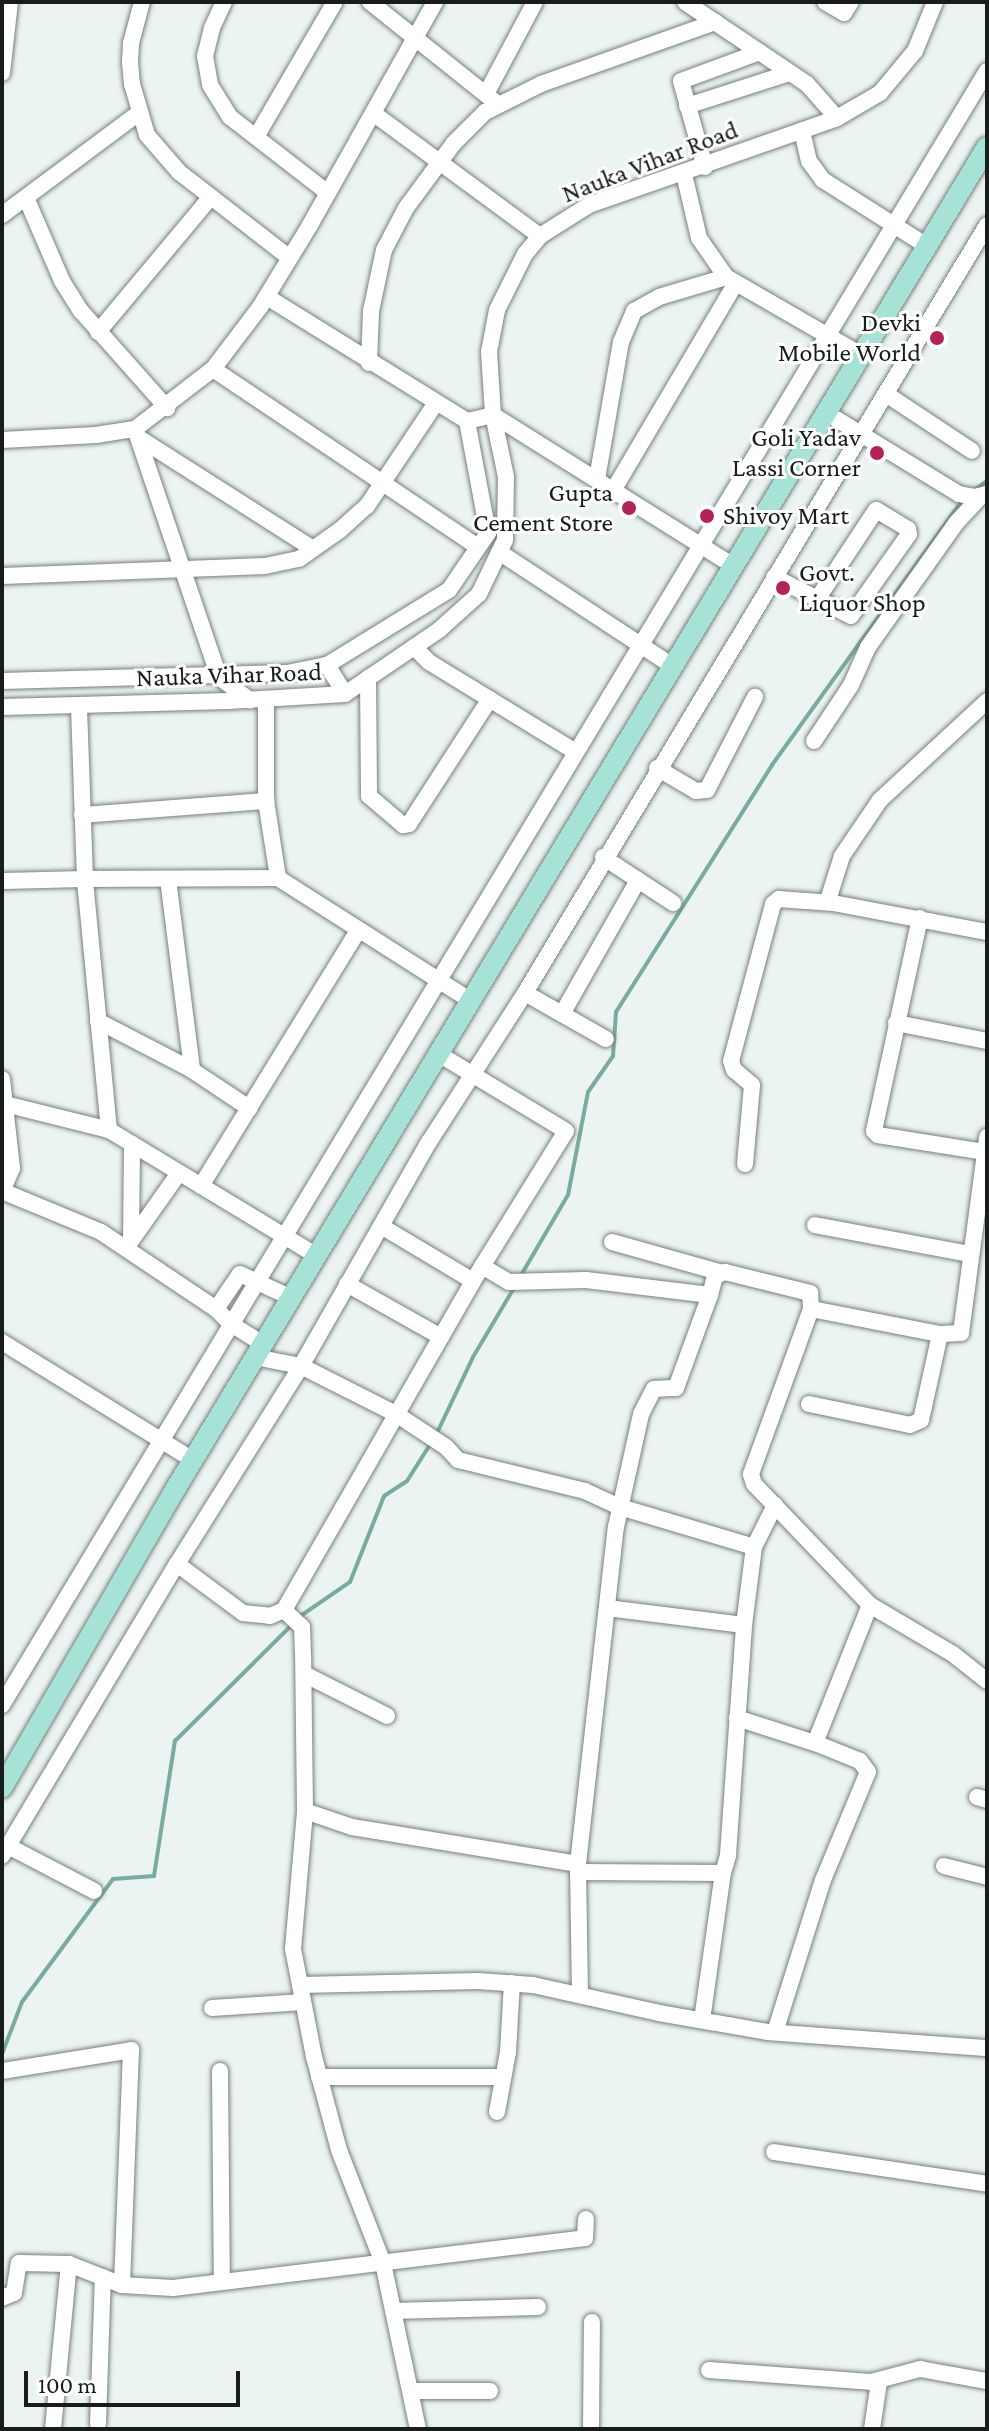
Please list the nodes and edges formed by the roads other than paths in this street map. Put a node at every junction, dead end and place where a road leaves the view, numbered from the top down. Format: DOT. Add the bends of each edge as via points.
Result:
graph roads {
  1 [pos="142,2"];
  2 [pos="223,2"];
  3 [pos="335,2"];
  4 [pos="370,2"];
  5 [pos="435,2"];
  6 [pos="535,2"];
  7 [pos="685,2"];
  8 [pos="825,2"];
  9 [pos="851,2"];
  10 [pos="935,2"];
  11 [pos="7,6"];
  12 [pos="715,22"];
  13 [pos="415,38"];
  14 [pos="760,52"];
  15 [pos="987,71"];
  16 [pos="2,73"];
  17 [pos="790,73"];
  18 [pos="493,99"];
  19 [pos="687,106"];
  20 [pos="140,112"];
  21 [pos="373,113"];
  22 [pos="837,118"];
  23 [pos="802,131"];
  24 [pos="256,137"];
  25 [pos="987,147"];
  26 [pos="440,162"];
  27 [pos="705,167"];
  28 [pos="684,174"];
  29 [pos="328,193"];
  30 [pos="211,197"];
  31 [pos="27,200"];
  32 [pos="2,215"];
  33 [pos="893,225"];
  34 [pos="987,225"];
  35 [pos="540,236"];
  36 [pos="927,246"];
  37 [pos="290,258"];
  38 [pos="731,280"];
  39 [pos="267,297"];
  40 [pos="98,332"];
  41 [pos="827,334"];
  42 [pos="861,355"];
  43 [pos="369,363"];
  44 [pos="213,369"];
  45 [pos="886,394"];
  46 [pos="436,403"];
  47 [pos="167,408"];
  48 [pos="825,412"];
  49 [pos="493,415"];
  50 [pos="467,421"];
  51 [pos="137,434"];
  52 [pos="861,434"];
  53 [pos="3,436"];
  54 [pos="972,451"];
  55 [pos="597,479"];
  56 [pos="383,483"];
  57 [pos="614,489"];
  58 [pos="975,495"];
  59 [pos="701,542"];
  60 [pos="478,547"];
  61 [pos="313,549"];
  62 [pos="499,552"];
  63 [pos="734,566"];
  64 [pos="181,570"];
  65 [pos="2,576"];
  66 [pos="774,577"];
  67 [pos="818,598"];
  68 [pos="640,643"];
  69 [pos="414,647"];
  70 [pos="327,665"];
  71 [pos="674,667"];
  72 [pos="219,677"];
  73 [pos="368,678"];
  74 [pos="2,681"];
  75 [pos="345,694"];
  76 [pos="755,697"];
  77 [pos="258,699"];
  78 [pos="490,699"];
  79 [pos="987,701"];
  80 [pos="79,705"];
  81 [pos="2,707"];
  82 [pos="814,741"];
  83 [pos="574,751"];
  84 [pos="657,768"];
  85 [pos="266,801"];
  86 [pos="82,815"];
  87 [pos="603,857"];
  88 [pos="278,878"];
  89 [pos="85,879"];
  90 [pos="168,879"];
  91 [pos="638,880"];
  92 [pos="2,881"];
  93 [pos="673,903"];
  94 [pos="833,903"];
  95 [pos="920,918"];
  96 [pos="358,931"];
  97 [pos="987,932"];
  98 [pos="437,979"];
  99 [pos="525,993"];
  100 [pos="471,1001"];
  101 [pos="562,1014"];
  102 [pos="98,1021"];
  103 [pos="896,1023"];
  104 [pos="606,1039"];
  105 [pos="987,1041"];
  106 [pos="439,1054"];
  107 [pos="192,1070"];
  108 [pos="472,1074"];
  109 [pos="2,1079"];
  110 [pos="5,1104"];
  111 [pos="249,1108"];
  112 [pos="109,1130"];
  113 [pos="132,1144"];
  114 [pos="986,1144"];
  115 [pos="745,1164"];
  116 [pos="179,1173"];
  117 [pos="201,1186"];
  118 [pos="2,1191"];
  119 [pos="815,1225"];
  120 [pos="381,1226"];
  121 [pos="282,1236"];
  122 [pos="612,1242"];
  123 [pos="128,1245"];
  124 [pos="970,1254"];
  125 [pos="317,1256"];
  126 [pos="482,1266"];
  127 [pos="719,1272"];
  128 [pos="473,1281"];
  129 [pos="254,1283"];
  130 [pos="347,1284"];
  131 [pos="710,1295"];
  132 [pos="292,1298"];
  133 [pos="216,1309"];
  134 [pos="811,1309"];
  135 [pos="230,1323"];
  136 [pos="940,1334"];
  137 [pos="441,1337"];
  138 [pos="2,1342"];
  139 [pos="259,1351"];
  140 [pos="301,1366"];
  141 [pos="809,1404"];
  142 [pos="396,1414"];
  143 [pos="160,1440"];
  144 [pos="193,1460"];
  145 [pos="775,1505"];
  146 [pos="620,1507"];
  147 [pos="754,1547"];
  148 [pos="177,1564"];
  149 [pos="870,1605"];
  150 [pos="607,1608"];
  151 [pos="292,1618"];
  152 [pos="744,1625"];
  153 [pos="304,1674"];
  154 [pos="987,1681"];
  155 [pos="2,1705"];
  156 [pos="387,1716"];
  157 [pos="737,1718"];
  158 [pos="815,1743"];
  159 [pos="3,1784"];
  160 [pos="305,1811"];
  161 [pos="5,1851"];
  162 [pos="944,1866"];
  163 [pos="578,1868"];
  164 [pos="723,1873"];
  165 [pos="987,1877"];
  166 [pos="94,1891"];
  167 [pos="512,1983"];
  168 [pos="301,1994"];
  169 [pos="580,1995"];
  170 [pos="212,2008"];
  171 [pos="702,2020"];
  172 [pos="775,2032"];
  173 [pos="987,2048"];
  174 [pos="7,2070"];
  175 [pos="220,2071"];
  176 [pos="319,2077"];
  177 [pos="503,2077"];
  178 [pos="497,2112"];
  179 [pos="774,2152"];
  180 [pos="987,2184"];
  181 [pos="586,2219"];
  182 [pos="383,2263"];
  183 [pos="69,2264"];
  184 [pos="103,2277"];
  185 [pos="222,2282"];
  186 [pos="122,2285"];
  187 [pos="2,2298"];
  188 [pos="538,2307"];
  189 [pos="393,2311"];
  190 [pos="592,2322"];
  191 [pos="709,2370"];
  192 [pos="987,2381"];
  193 [pos="879,2382"];
  194 [pos="412,2391"];
  195 [pos="490,2391"];
  196 [pos="98,2424"];
  197 [pos="53,2429"];
  198 [pos="418,2429"];
  199 [pos="591,2429"];
  200 [pos="872,2429"];
  1 -- 20 [label="street" via="130,62"];
  2 -- 24 [label="street" via="205,56 210,85 230,117"];
  3 -- 24 [label="street"];
  4 -- 13 [label="street"];
  5 -- 13 [label="street"];
  6 -- 18 [label="street"];
  7 -- 12 [label="street"];
  8 -- 9 [label="street" via="844,13"];
  10 -- 22 [label="street, Nauka Vihar Road" via="915,51 898,74 880,93"];
  11 -- 16 [label="street"];
  12 -- 14 [label="street"];
  12 -- 18 [label="street"];
  13 -- 18 [label="street"];
  13 -- 21 [label="street"];
  14 -- 17 [label="street"];
  14 -- 19 [label="street" via="682,79"];
  15 -- 33 [label="street"];
  17 -- 19 [label="street"];
  17 -- 22 [label="street"];
  18 -- 26 [label="street"];
  19 -- 27 [label="street"];
  20 -- 30 [label="street" via="147,135 179,172"];
  20 -- 31 [label="street"];
  21 -- 26 [label="street"];
  21 -- 29 [label="street"];
  22 -- 23 [label="street, Nauka Vihar Road"];
  23 -- 27 [label="street, Nauka Vihar Road"];
  23 -- 33 [label="street" via="809,161 823,180"];
  24 -- 29 [label="street"];
  25 -- 36 [label="main road"];
  26 -- 35 [label="street"];
  26 -- 43 [label="street" via="384,250 371,311"];
  27 -- 28 [label="street, Nauka Vihar Road"];
  28 -- 35 [label="street, Nauka Vihar Road" via="589,205"];
  28 -- 38 [label="street" via="699,238"];
  29 -- 37 [label="street"];
  30 -- 37 [label="street"];
  30 -- 40 [label="street"];
  31 -- 32 [label="street"];
  31 -- 40 [label="street" via="62,281"];
  33 -- 36 [label="street"];
  33 -- 41 [label="street"];
  34 -- 45 [label="street"];
  35 -- 49 [label="street, Nauka Vihar Road" via="497,310 489,352"];
  36 -- 42 [label="main road"];
  37 -- 39 [label="street"];
  38 -- 41 [label="street"];
  38 -- 55 [label="street" via="659,297 634,311 621,342"];
  38 -- 57 [label="street"];
  39 -- 43 [label="street"];
  39 -- 44 [label="street"];
  40 -- 47 [label="street"];
  41 -- 42 [label="street"];
  41 -- 59 [label="street"];
  42 -- 48 [label="main road"];
  43 -- 46 [label="street"];
  44 -- 47 [label="street"];
  44 -- 56 [label="street"];
  45 -- 52 [label="street"];
  45 -- 54 [label="street"];
  46 -- 50 [label="street"];
  46 -- 56 [label="street"];
  47 -- 51 [label="street"];
  48 -- 52 [label="street"];
  48 -- 63 [label="main road"];
  49 -- 50 [label="street"];
  49 -- 55 [label="street"];
  49 -- 62 [label="street, Nauka Vihar Road" via="506,477 505,540"];
  50 -- 60 [label="street" via="488,533"];
  51 -- 53 [label="street"];
  51 -- 61 [label="street"];
  51 -- 64 [label="street"];
  52 -- 58 [label="street"];
  52 -- 66 [label="street"];
  55 -- 57 [label="street"];
  56 -- 60 [label="street"];
  56 -- 61 [label="street" via="367,506"];
  57 -- 59 [label="street"];
  58 -- 82 [label="street" via="868,647 851,685"];
  59 -- 63 [label="street"];
  59 -- 68 [label="street"];
  60 -- 70 [label="street" via="449,590"];
  61 -- 64 [label="street" via="299,559 265,566"];
  62 -- 68 [label="street"];
  62 -- 69 [label="street, Nauka Vihar Road" via="479,594"];
  63 -- 71 [label="main road"];
  64 -- 65 [label="street"];
  64 -- 72 [label="street"];
  66 -- 67 [label="street"];
  66 -- 84 [label="street"];
  67 -- 67 [label="street" via="846,616 854,614 908,529 876,510"];
  68 -- 71 [label="street"];
  68 -- 83 [label="street"];
  69 -- 73 [label="street, Nauka Vihar Road"];
  69 -- 78 [label="street"];
  70 -- 72 [label="street"];
  70 -- 75 [label="street"];
  71 -- 100 [label="main road"];
  72 -- 74 [label="street"];
  72 -- 77 [label="street"];
  73 -- 75 [label="street, Nauka Vihar Road"];
  73 -- 78 [label="street" via="369,796 403,825 409,824"];
  75 -- 77 [label="street, Nauka Vihar Road"];
  76 -- 84 [label="street" via="707,790 696,791"];
  77 -- 80 [label="street, Nauka Vihar Road"];
  77 -- 85 [label="street"];
  78 -- 83 [label="street"];
  79 -- 94 [label="street" via="880,800 842,856 831,884"];
  80 -- 81 [label="street, Nauka Vihar Road"];
  80 -- 86 [label="street"];
  83 -- 98 [label="street"];
  84 -- 87 [label="street"];
  85 -- 86 [label="street"];
  85 -- 88 [label="street"];
  86 -- 89 [label="street"];
  87 -- 91 [label="street"];
  87 -- 99 [label="street"];
  88 -- 90 [label="street"];
  88 -- 96 [label="street"];
  89 -- 90 [label="street"];
  89 -- 92 [label="street"];
  89 -- 102 [label="street"];
  90 -- 107 [label="street"];
  91 -- 93 [label="street"];
  91 -- 101 [label="street"];
  94 -- 95 [label="street"];
  94 -- 115 [label="street" via="779,899 773,904 731,1061 752,1085"];
  95 -- 97 [label="street"];
  95 -- 103 [label="street"];
  96 -- 98 [label="street"];
  96 -- 111 [label="street"];
  98 -- 100 [label="street"];
  98 -- 121 [label="street"];
  99 -- 101 [label="street"];
  99 -- 108 [label="street"];
  100 -- 106 [label="main road"];
  101 -- 104 [label="street"];
  102 -- 107 [label="street"];
  102 -- 112 [label="street"];
  103 -- 105 [label="street"];
  103 -- 114 [label="street" via="874,1131"];
  106 -- 108 [label="street"];
  106 -- 125 [label="main road"];
  107 -- 111 [label="street"];
  108 -- 120 [label="street"];
  108 -- 126 [label="street" via="566,1131"];
  109 -- 110 [label="street"];
  110 -- 112 [label="street"];
  110 -- 118 [label="street" via="12,1168"];
  111 -- 117 [label="street"];
  112 -- 113 [label="street"];
  113 -- 116 [label="street"];
  113 -- 123 [label="street"];
  114 -- 124 [label="street"];
  116 -- 117 [label="street"];
  116 -- 123 [label="street"];
  117 -- 121 [label="street"];
  118 -- 123 [label="street"];
  119 -- 124 [label="street"];
  120 -- 128 [label="street"];
  120 -- 130 [label="street"];
  121 -- 125 [label="street"];
  121 -- 129 [label="street"];
  122 -- 127 [label="street"];
  123 -- 133 [label="street"];
  124 -- 136 [label="street" via="961,1333"];
  125 -- 132 [label="main road"];
  126 -- 128 [label="street"];
  126 -- 131 [label="street" via="516,1282 586,1280"];
  127 -- 131 [label="street"];
  127 -- 134 [label="street" via="810,1293"];
  128 -- 137 [label="street"];
  129 -- 132 [label="street"];
  129 -- 133 [label="street" via="240,1274"];
  129 -- 135 [label="street"];
  130 -- 137 [label="street"];
  130 -- 140 [label="street"];
  131 -- 146 [label="street" via="676,1388 654,1389 641,1414"];
  132 -- 139 [label="main road"];
  133 -- 135 [label="street"];
  134 -- 136 [label="street"];
  134 -- 145 [label="street" via="751,1474"];
  135 -- 139 [label="street"];
  135 -- 143 [label="street"];
  136 -- 141 [label="street" via="916,1424"];
  137 -- 142 [label="street"];
  138 -- 143 [label="street"];
  139 -- 140 [label="street"];
  139 -- 144 [label="main road"];
  140 -- 142 [label="street"];
  140 -- 148 [label="street"];
  142 -- 146 [label="street" via="458,1460 585,1491"];
  142 -- 151 [label="street"];
  143 -- 144 [label="street"];
  143 -- 155 [label="street"];
  144 -- 159 [label="main road"];
  145 -- 147 [label="street"];
  145 -- 149 [label="street"];
  146 -- 147 [label="street"];
  146 -- 150 [label="street"];
  147 -- 152 [label="street"];
  148 -- 151 [label="street" via="243,1613"];
  148 -- 161 [label="street"];
  149 -- 154 [label="street" via="953,1654"];
  149 -- 158 [label="street"];
  150 -- 152 [label="street"];
  150 -- 163 [label="street"];
  151 -- 153 [label="street"];
  152 -- 157 [label="street"];
  153 -- 156 [label="street"];
  153 -- 160 [label="street"];
  157 -- 158 [label="street"];
  157 -- 164 [label="street"];
  158 -- 172 [label="street" via="860,1761 868,1772 823,1880"];
  160 -- 163 [label="street" via="352,1827"];
  160 -- 168 [label="street" via="293,1949"];
  161 -- 166 [label="street"];
  162 -- 165 [label="street"];
  163 -- 164 [label="street"];
  163 -- 169 [label="street"];
  164 -- 171 [label="street"];
  167 -- 168 [label="street"];
  167 -- 169 [label="street"];
  167 -- 177 [label="street"];
  168 -- 170 [label="street"];
  168 -- 176 [label="street"];
  169 -- 171 [label="street"];
  171 -- 172 [label="street"];
  172 -- 173 [label="street"];
  174 -- 186 [label="street" via="131,2050"];
  175 -- 185 [label="street"];
  176 -- 177 [label="street"];
  176 -- 182 [label="street" via="339,2150"];
  177 -- 178 [label="street"];
  179 -- 180 [label="street"];
  181 -- 182 [label="street" via="585,2238"];
  182 -- 185 [label="street"];
  182 -- 189 [label="street"];
  183 -- 184 [label="street"];
  183 -- 187 [label="street" via="19,2263 14,2293"];
  183 -- 197 [label="street"];
  184 -- 186 [label="street"];
  184 -- 196 [label="street"];
  185 -- 186 [label="street" via="173,2288"];
  188 -- 189 [label="street"];
  189 -- 194 [label="street"];
  190 -- 199 [label="street"];
  191 -- 193 [label="street"];
  192 -- 193 [label="street" via="913,2369"];
  193 -- 200 [label="street"];
  194 -- 195 [label="street"];
  194 -- 198 [label="street"];
}
